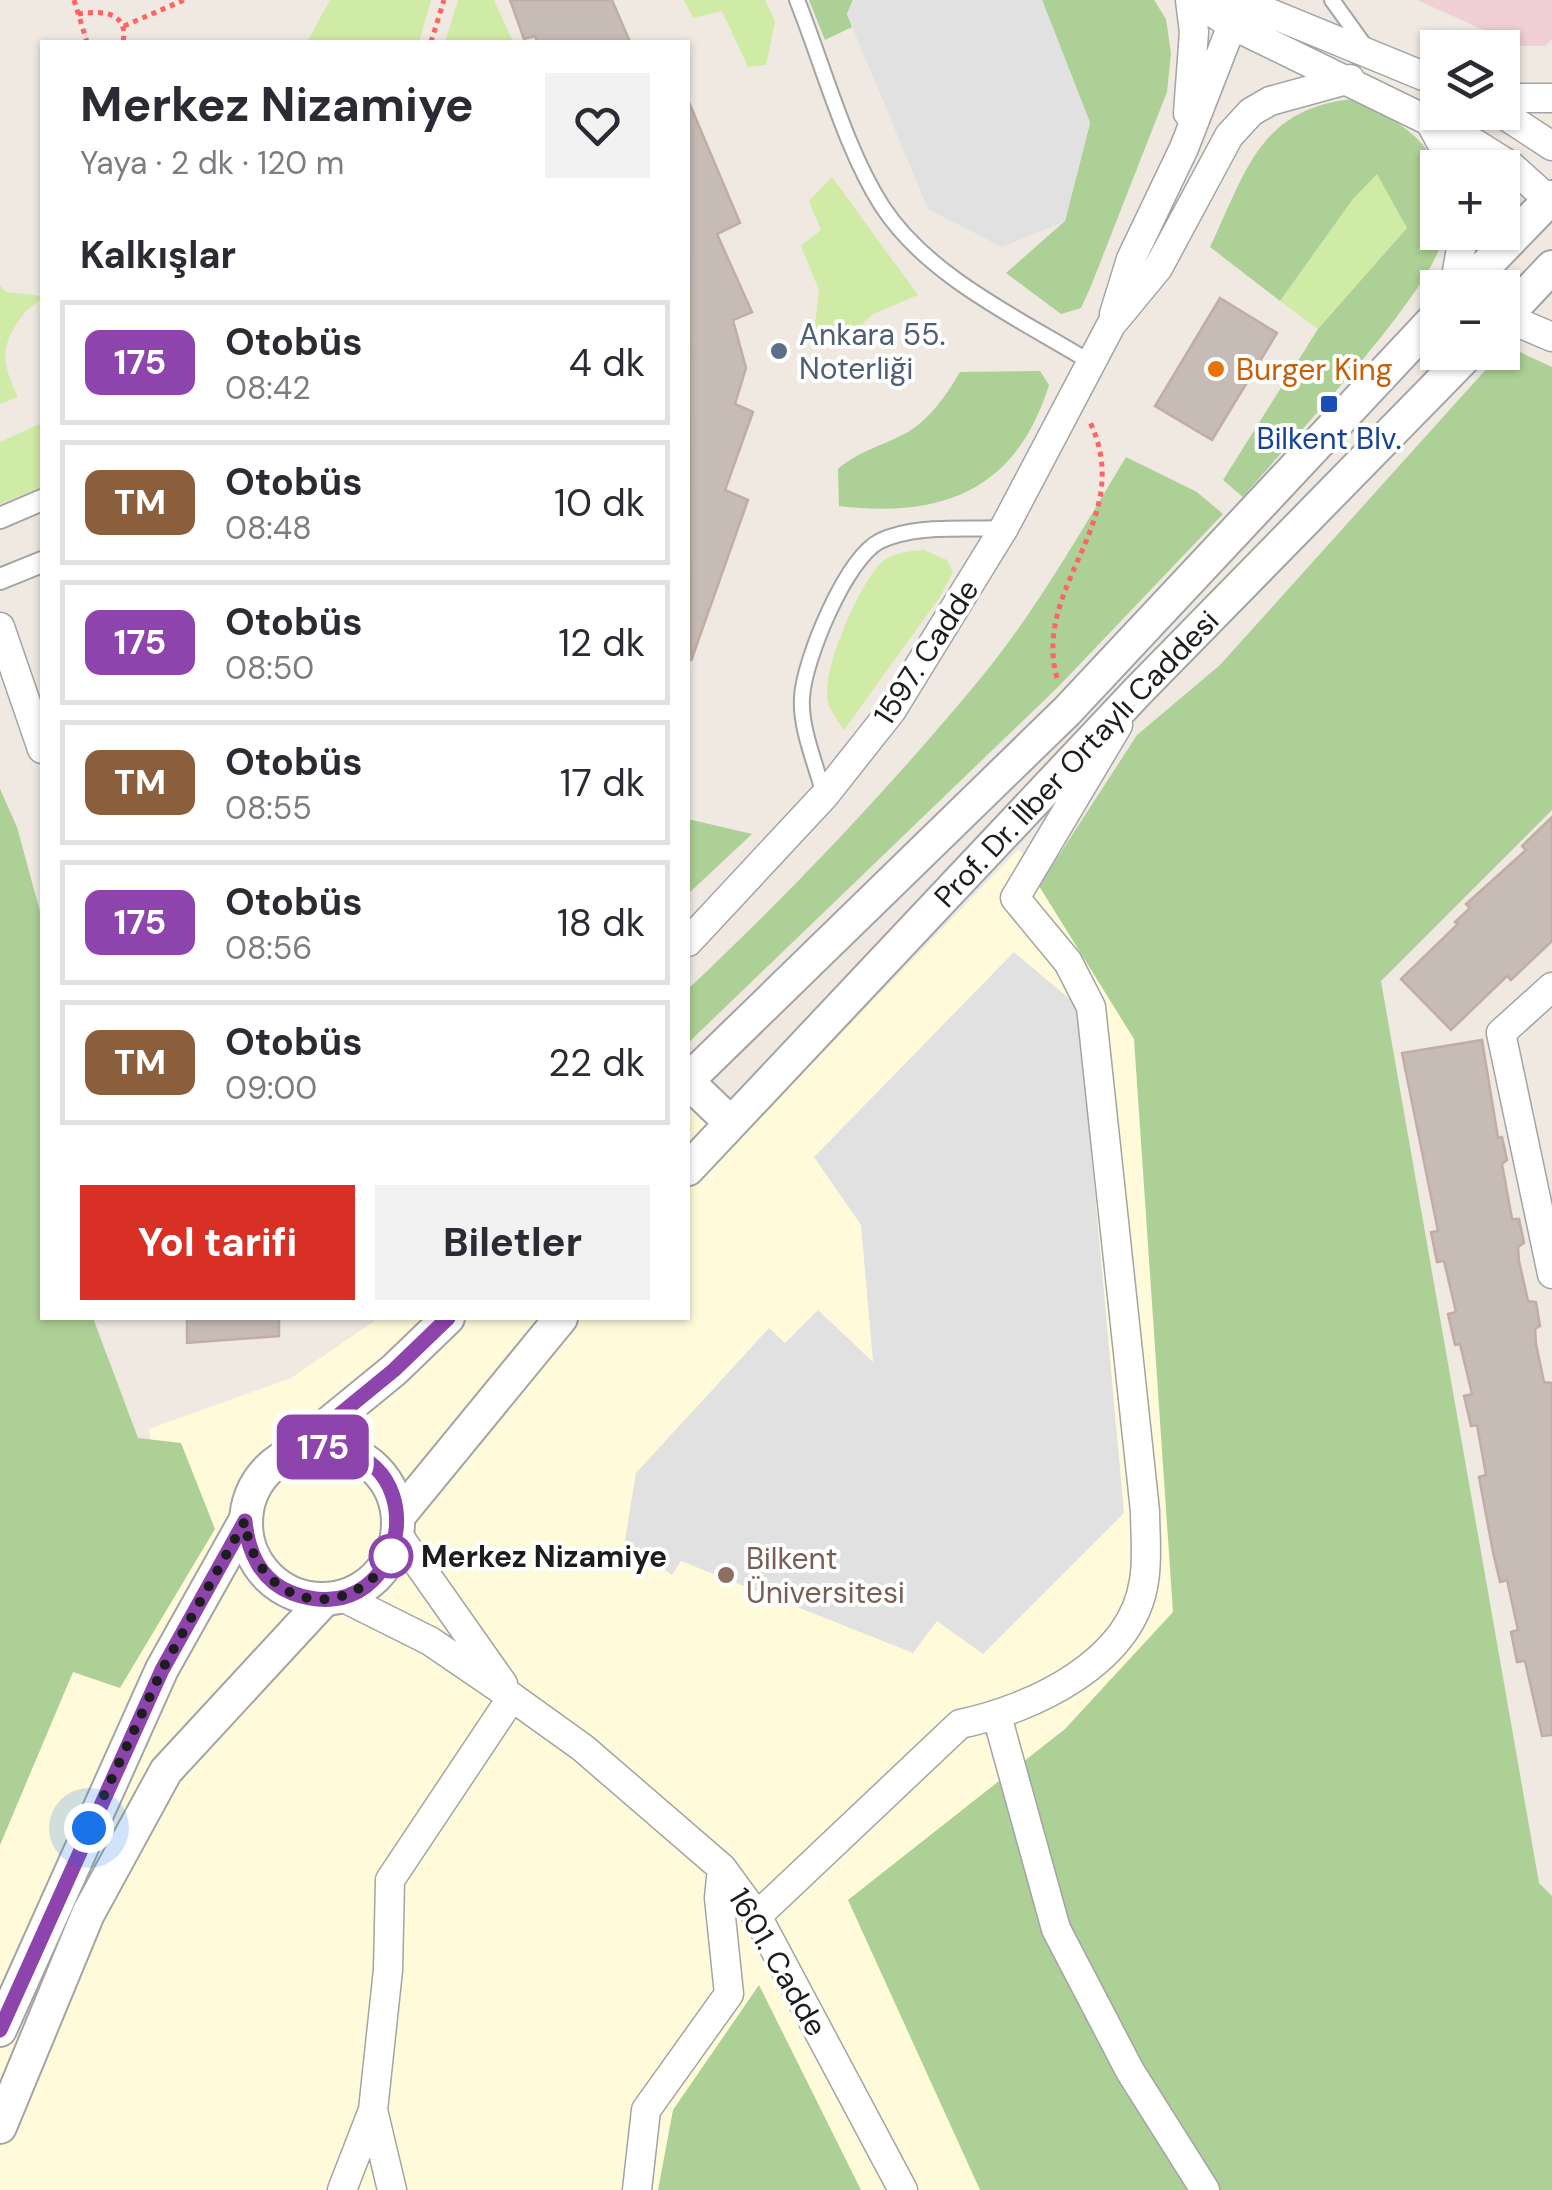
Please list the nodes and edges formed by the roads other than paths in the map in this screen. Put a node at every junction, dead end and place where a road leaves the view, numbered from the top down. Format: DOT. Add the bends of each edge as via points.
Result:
graph roads {
  1 [pos="797,0"];
  2 [pos="1192,0"];
  3 [pos="1332,0"];
  4 [pos="1231,8"];
  5 [pos="1372,54"];
  6 [pos="1420,74"];
  7 [pos="1350,79"];
  8 [pos="1520,98"];
  9 [pos="1552,98"];
  10 [pos="1420,114"];
  11 [pos="1520,125"];
  12 [pos="1449,130"];
  13 [pos="1552,146"];
  14 [pos="1184,148"];
  15 [pos="1551,200"];
  16 [pos="1552,267"];
  17 [pos="1482,270"];
  18 [pos="1520,302"];
  19 [pos="1111,325"];
  20 [pos="1520,325"];
  21 [pos="1420,334"];
  22 [pos="1552,337"];
  23 [pos="1090,362"];
  24 [pos="1452,370"];
  25 [pos="40,501"];
  26 [pos="0,518"];
  27 [pos="1004,528"];
  28 [pos="40,563"];
  29 [pos="0,579"];
  30 [pos="0,627"];
  31 [pos="1138,690"];
  32 [pos="40,743"];
  33 [pos="824,796"];
  34 [pos="690,940"];
  35 [pos="1552,987"];
  36 [pos="690,1079"];
  37 [pos="690,1083"];
  38 [pos="730,1122"];
  39 [pos="690,1166"];
  40 [pos="1552,1274"];
  41 [pos="446,1320"];
  42 [pos="559,1320"];
  43 [pos="295,1451"];
  44 [pos="245,1521"];
  45 [pos="398,1526"];
  46 [pos="333,1598"];
  47 [pos="512,1698"];
  48 [pos="997,1716"];
  49 [pos="722,1868"];
  50 [pos="757,1916"];
  51 [pos="0,2030"];
  52 [pos="372,2110"];
  53 [pos="0,2126"];
  54 [pos="342,2190"];
  55 [pos="392,2190"];
  56 [pos="636,2190"];
  57 [pos="903,2190"];
  58 [pos="1206,2190"];
  1 -- 23 [label="lane" via="864,170 900,229 989,300"];
  2 -- 4 [label="street"];
  2 -- 14 [label="street, 1597. Cadde" via="1194,58"];
  3 -- 5 [label="lane"];
  4 -- 5 [label="street"];
  4 -- 7 [label="street"];
  4 -- 14 [label="street, 1597. Cadde"];
  5 -- 6 [label="street"];
  7 -- 10 [label="street"];
  7 -- 19 [label="street, 1597. Cadde" via="1270,101 1237,125 1158,268"];
  8 -- 9 [label="street"];
  11 -- 13 [label="street"];
  12 -- 15 [label="street" via="1511,166"];
  14 -- 19 [label="street, 1597. Cadde" via="1131,259"];
  15 -- 17 [label="street"];
  16 -- 18 [label="street"];
  19 -- 23 [label="street, 1597. Cadde"];
  20 -- 22 [label="street"];
  21 -- 36 [label="street, Prof. Dr. İlber Ortaylı Caddesi" via="1066,711"];
  23 -- 27 [label="street, 1597. Cadde"];
  24 -- 31 [label="street, Prof. Dr. İlber Ortaylı Caddesi"];
  25 -- 26 [label="street"];
  27 -- 33 [label="street, 1597. Cadde" via="892,710"];
  27 -- 33 [label="lane" via="926,530 865,552 818,639 802,695"];
  28 -- 29 [label="street"];
  30 -- 32 [label="street"];
  31 -- 38 [label="street, Prof. Dr. İlber Ortaylı Caddesi"];
  31 -- 48 [label="street" via="1015,898 1068,962 1091,1006 1145,1511 1144,1583 1121,1638 1076,1677"];
  33 -- 34 [label="street, 1597. Cadde"];
  35 -- 40 [label="street" via="1501,1033"];
  37 -- 38 [label="street"];
  38 -- 39 [label="street, Prof. Dr. İlber Ortaylı Caddesi"];
  41 -- 43 [label="street"];
  42 -- 45 [label="street"];
  43 -- 44 [label="street" via="260,1478"];
  43 -- 45 [label="street" via="318,1447 363,1458 381,1474"];
  44 -- 46 [label="street" via="251,1551 268,1577 284,1590"];
  44 -- 51 [label="street" via="162,1670"];
  45 -- 46 [label="street" via="379,1574"];
  45 -- 47 [label="street, 1601. Cadde"];
  46 -- 47 [label="street, 1601. Cadde" via="430,1642"];
  46 -- 53 [label="street" via="166,1771 88,1914"];
  47 -- 49 [label="street, 1601. Cadde" via="583,1748"];
  47 -- 52 [label="street" via="390,1880 388,1970"];
  48 -- 50 [label="street" via="960,1724"];
  48 -- 58 [label="street" via="1056,1929 1130,2072"];
  49 -- 50 [label="street, 1601. Cadde"];
  49 -- 56 [label="street" via="728,1994 646,2110"];
  50 -- 57 [label="street, 1601. Cadde"];
  52 -- 54 [label="street"];
  52 -- 55 [label="street"];
}
